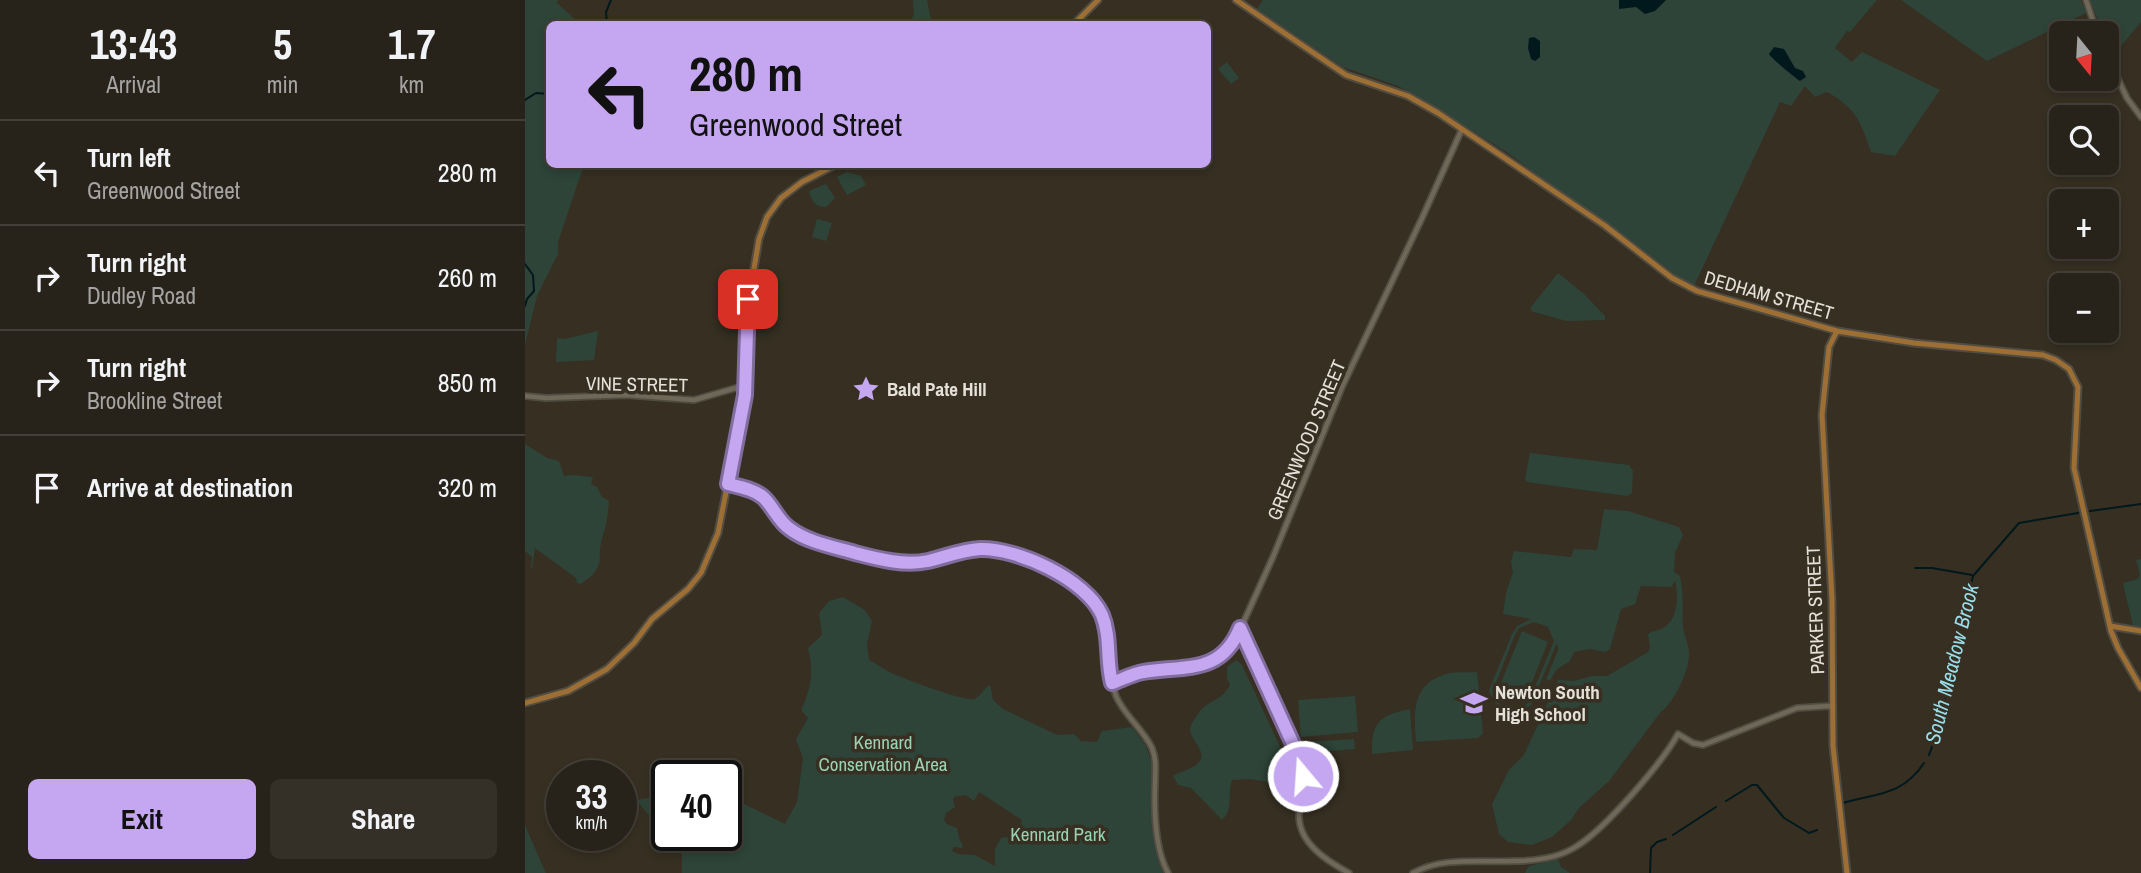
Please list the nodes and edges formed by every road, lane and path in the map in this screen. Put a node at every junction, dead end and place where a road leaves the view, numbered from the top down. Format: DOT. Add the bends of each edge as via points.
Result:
graph roads {
  1 [pos="1098,0"];
  2 [pos="1236,0"];
  3 [pos="2085,0"];
  4 [pos="1077,21"];
  5 [pos="2093,21"];
  6 [pos="2119,82"];
  7 [pos="2141,117"];
  8 [pos="1462,130"];
  9 [pos="830,168"];
  10 [pos="1827,329"];
  11 [pos="1837,331"];
  12 [pos="1829,347"];
  13 [pos="745,384"];
  14 [pos="525,396"];
  15 [pos="728,484"];
  16 [pos="1240,628"];
  17 [pos="2111,629"];
  18 [pos="2141,631"];
  19 [pos="1236,639"];
  20 [pos="1249,651"];
  21 [pos="1112,683"];
  22 [pos="2141,688"];
  23 [pos="527,704"];
  24 [pos="1833,708"];
  25 [pos="1168,873"];
  26 [pos="1349,873"];
  27 [pos="1413,873"];
  28 [pos="1847,873"];
  1 -- 4 [label="main road"];
  2 -- 8 [label="main road, DEDHAM STREET" via="1346,75 1408,96"];
  3 -- 5 [label="street"];
  6 -- 7 [label="street"];
  8 -- 10 [label="main road, DEDHAM STREET" via="1604,225 1679,282"];
  8 -- 16 [label="street, GREENWOOD STREET" via="1342,387"];
  9 -- 13 [label="main road" via="791,189 767,218 748,299"];
  10 -- 11 [label="main road, DEDHAM STREET"];
  10 -- 12 [label="main road, PARKER STREET"];
  11 -- 12 [label="main road, PARKER STREET"];
  11 -- 17 [label="main road, DEDHAM STREET" via="2043,355 2069,369 2078,396 2074,468"];
  12 -- 24 [label="main road, PARKER STREET" via="1822,415"];
  13 -- 14 [label="street, VINE STREET" via="694,400 635,395"];
  13 -- 15 [label="main road"];
  15 -- 21 [label="street" via="762,497 787,528 799,535 854,552 914,563 988,550 1016,555 1062,576 1077,586 1102,616"];
  15 -- 23 [label="main road" via="711,555 688,589 652,619 607,669 568,691"];
  16 -- 19 [label="street, GREENWOOD STREET"];
  16 -- 20 [label="street"];
  17 -- 18 [label="main road"];
  17 -- 22 [label="main road, DEDHAM STREET"];
  19 -- 20 [label="street"];
  19 -- 21 [label="street, GREENWOOD STREET" via="1209,663 1140,672"];
  20 -- 26 [label="street" via="1301,765 1299,822 1304,837"];
  21 -- 25 [label="street" via="1154,754 1159,835"];
  24 -- 27 [label="street" via="1797,708 1703,745 1678,734 1616,810 1566,852 1536,860 1435,864"];
  24 -- 28 [label="main road, PARKER STREET"];
}
